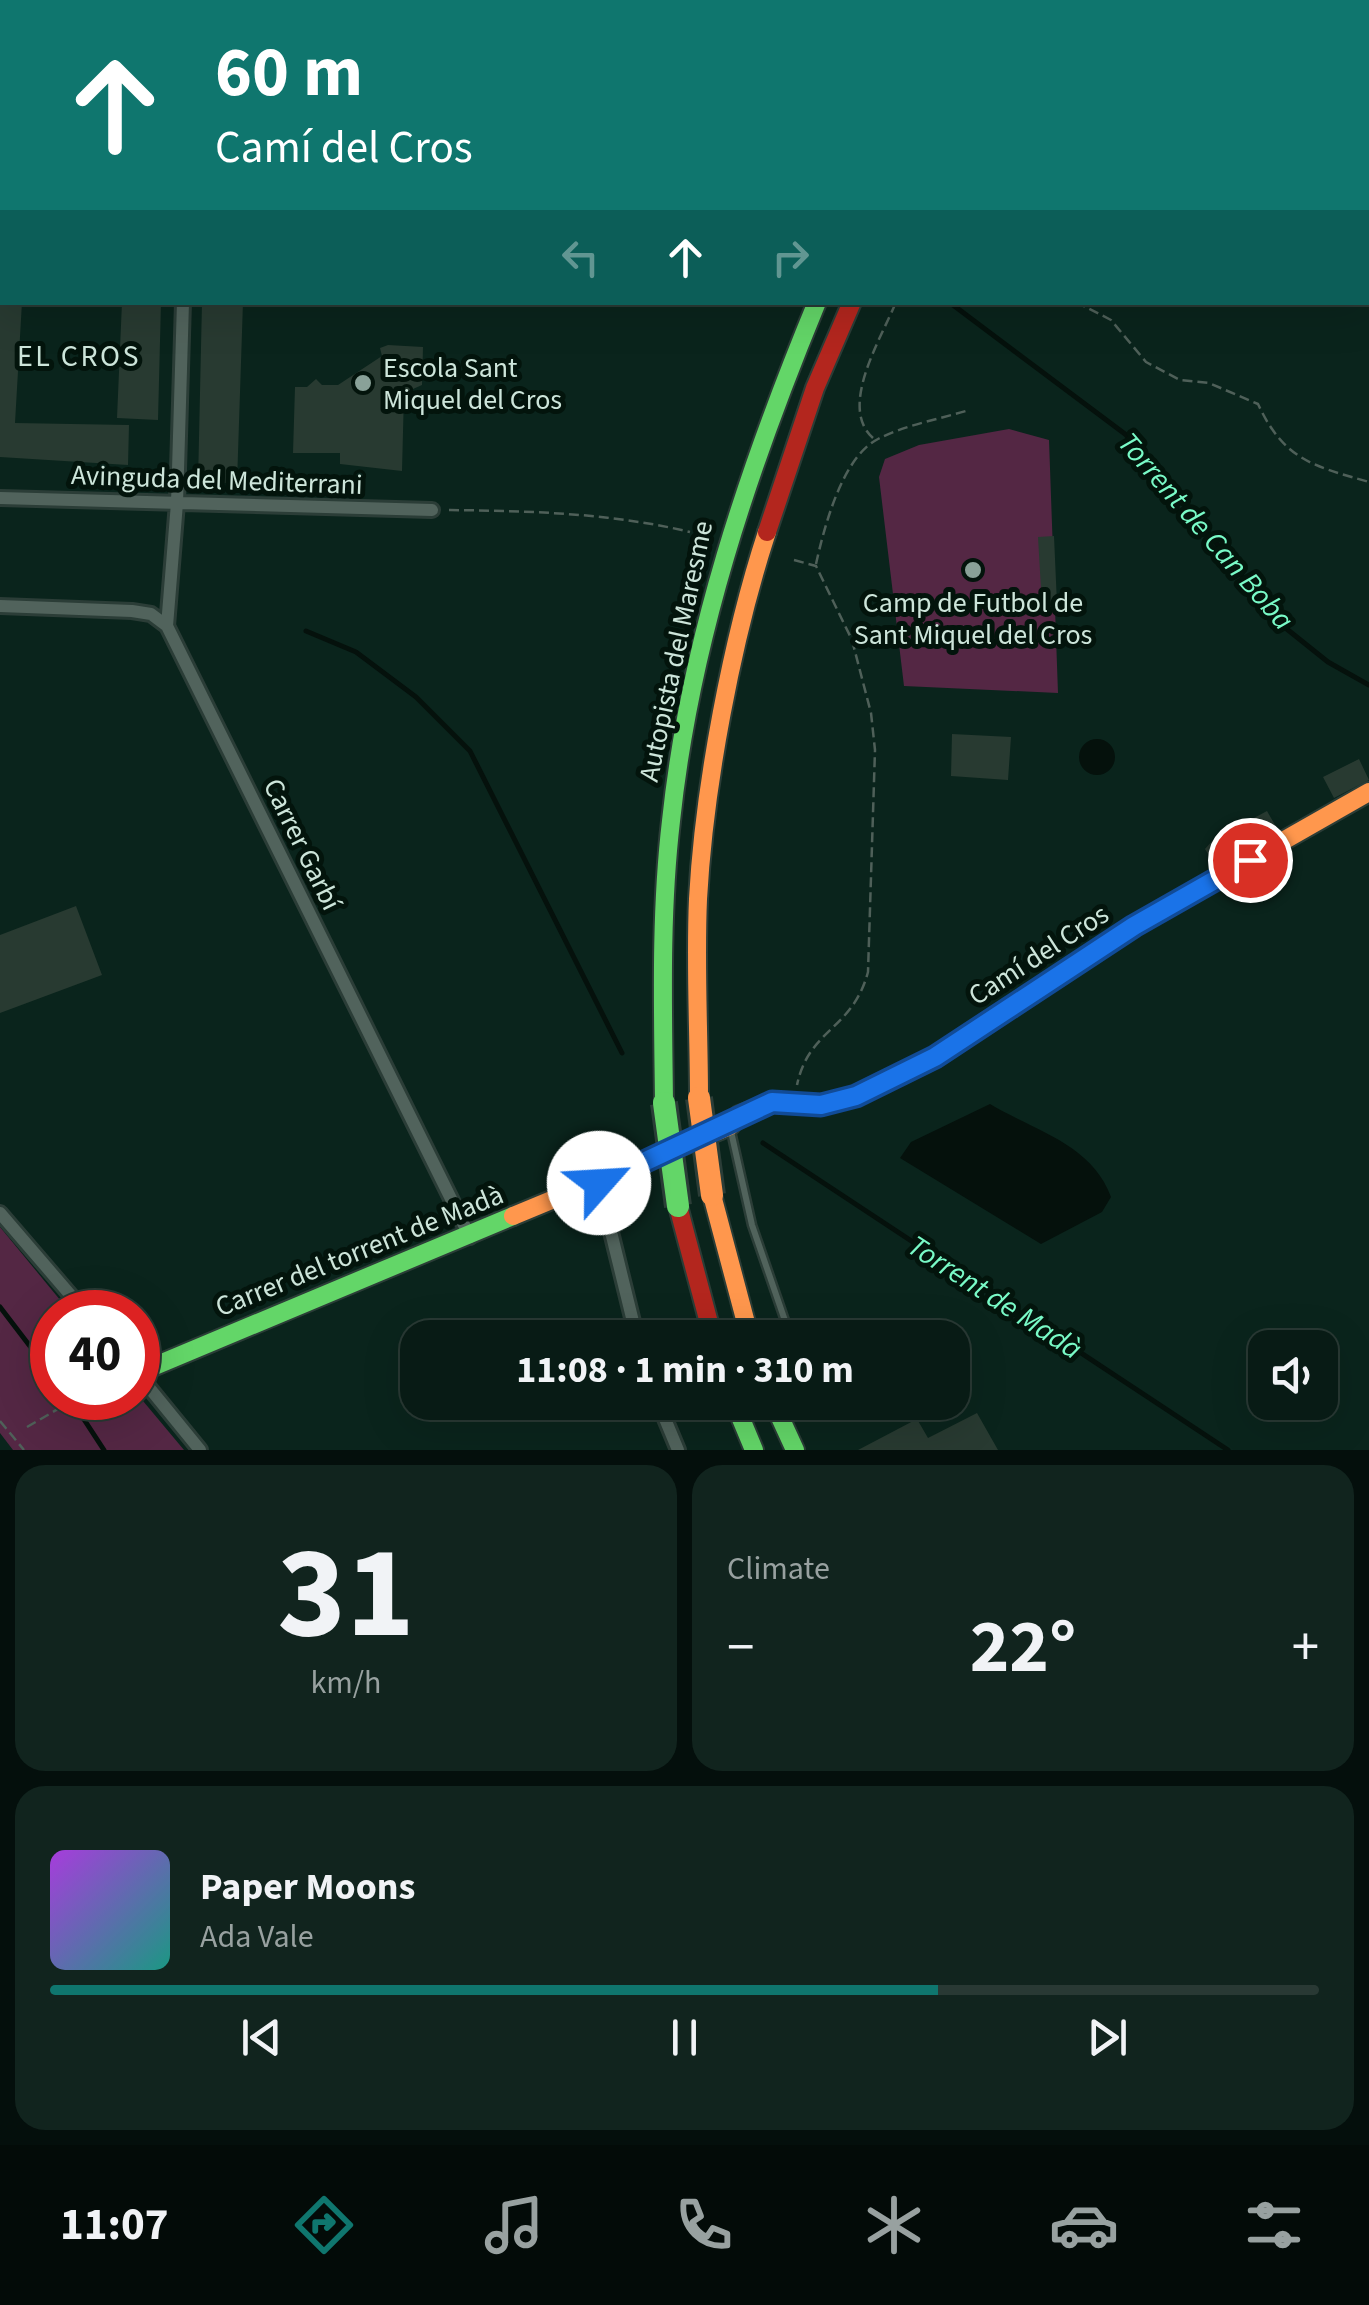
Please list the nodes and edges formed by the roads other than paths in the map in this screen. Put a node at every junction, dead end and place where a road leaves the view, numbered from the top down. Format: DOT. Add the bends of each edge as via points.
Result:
graph roads {
  1 [pos="183,305"];
  2 [pos="816,305"];
  3 [pos="851,305"];
  4 [pos="0,498"];
  5 [pos="176,503"];
  6 [pos="432,510"];
  7 [pos="0,606"];
  8 [pos="166,626"];
  9 [pos="1369,792"];
  10 [pos="730,1126"];
  11 [pos="599,1183"];
  12 [pos="0,1213"];
  13 [pos="470,1237"];
  14 [pos="65,1290"];
  15 [pos="632,1320"];
  16 [pos="708,1320"];
  17 [pos="745,1320"];
  18 [pos="785,1320"];
  19 [pos="160,1365"];
  20 [pos="160,1401"];
  21 [pos="666,1420"];
  22 [pos="742,1420"];
  23 [pos="781,1420"];
  24 [pos="200,1450"];
  25 [pos="678,1450"];
  26 [pos="754,1450"];
  27 [pos="795,1450"];
  1 -- 5 [label="street"];
  2 -- 16 [label="main road, Autopista del Maresme, bridge" via="746,479 714,584 682,739 664,898 664,1103 678,1206"];
  3 -- 17 [label="main road, bridge" via="815,388 754,571 718,739 698,898 699,1098 712,1196"];
  4 -- 5 [label="street, Avinguda del Mediterrani"];
  5 -- 6 [label="street, Avinguda del Mediterrani"];
  5 -- 8 [label="street"];
  7 -- 8 [label="street" via="132,611"];
  8 -- 13 [label="street, Carrer Garbí"];
  9 -- 10 [label="main road, Camí del Cros" via="1134,926 935,1057 856,1096 798,1106 772,1102 739,1115"];
  10 -- 11 [label="main road, Carrer del torrent de Madà"];
  10 -- 18 [label="lane" via="752,1225"];
  11 -- 13 [label="main road, Carrer del torrent de Madà"];
  11 -- 15 [label="street"];
  12 -- 14 [label="street"];
  13 -- 19 [label="main road, Carrer del torrent de Madà"];
  20 -- 24 [label="street"];
  21 -- 25 [label="street"];
  22 -- 26 [label="main road"];
  23 -- 27 [label="main road"];
}
